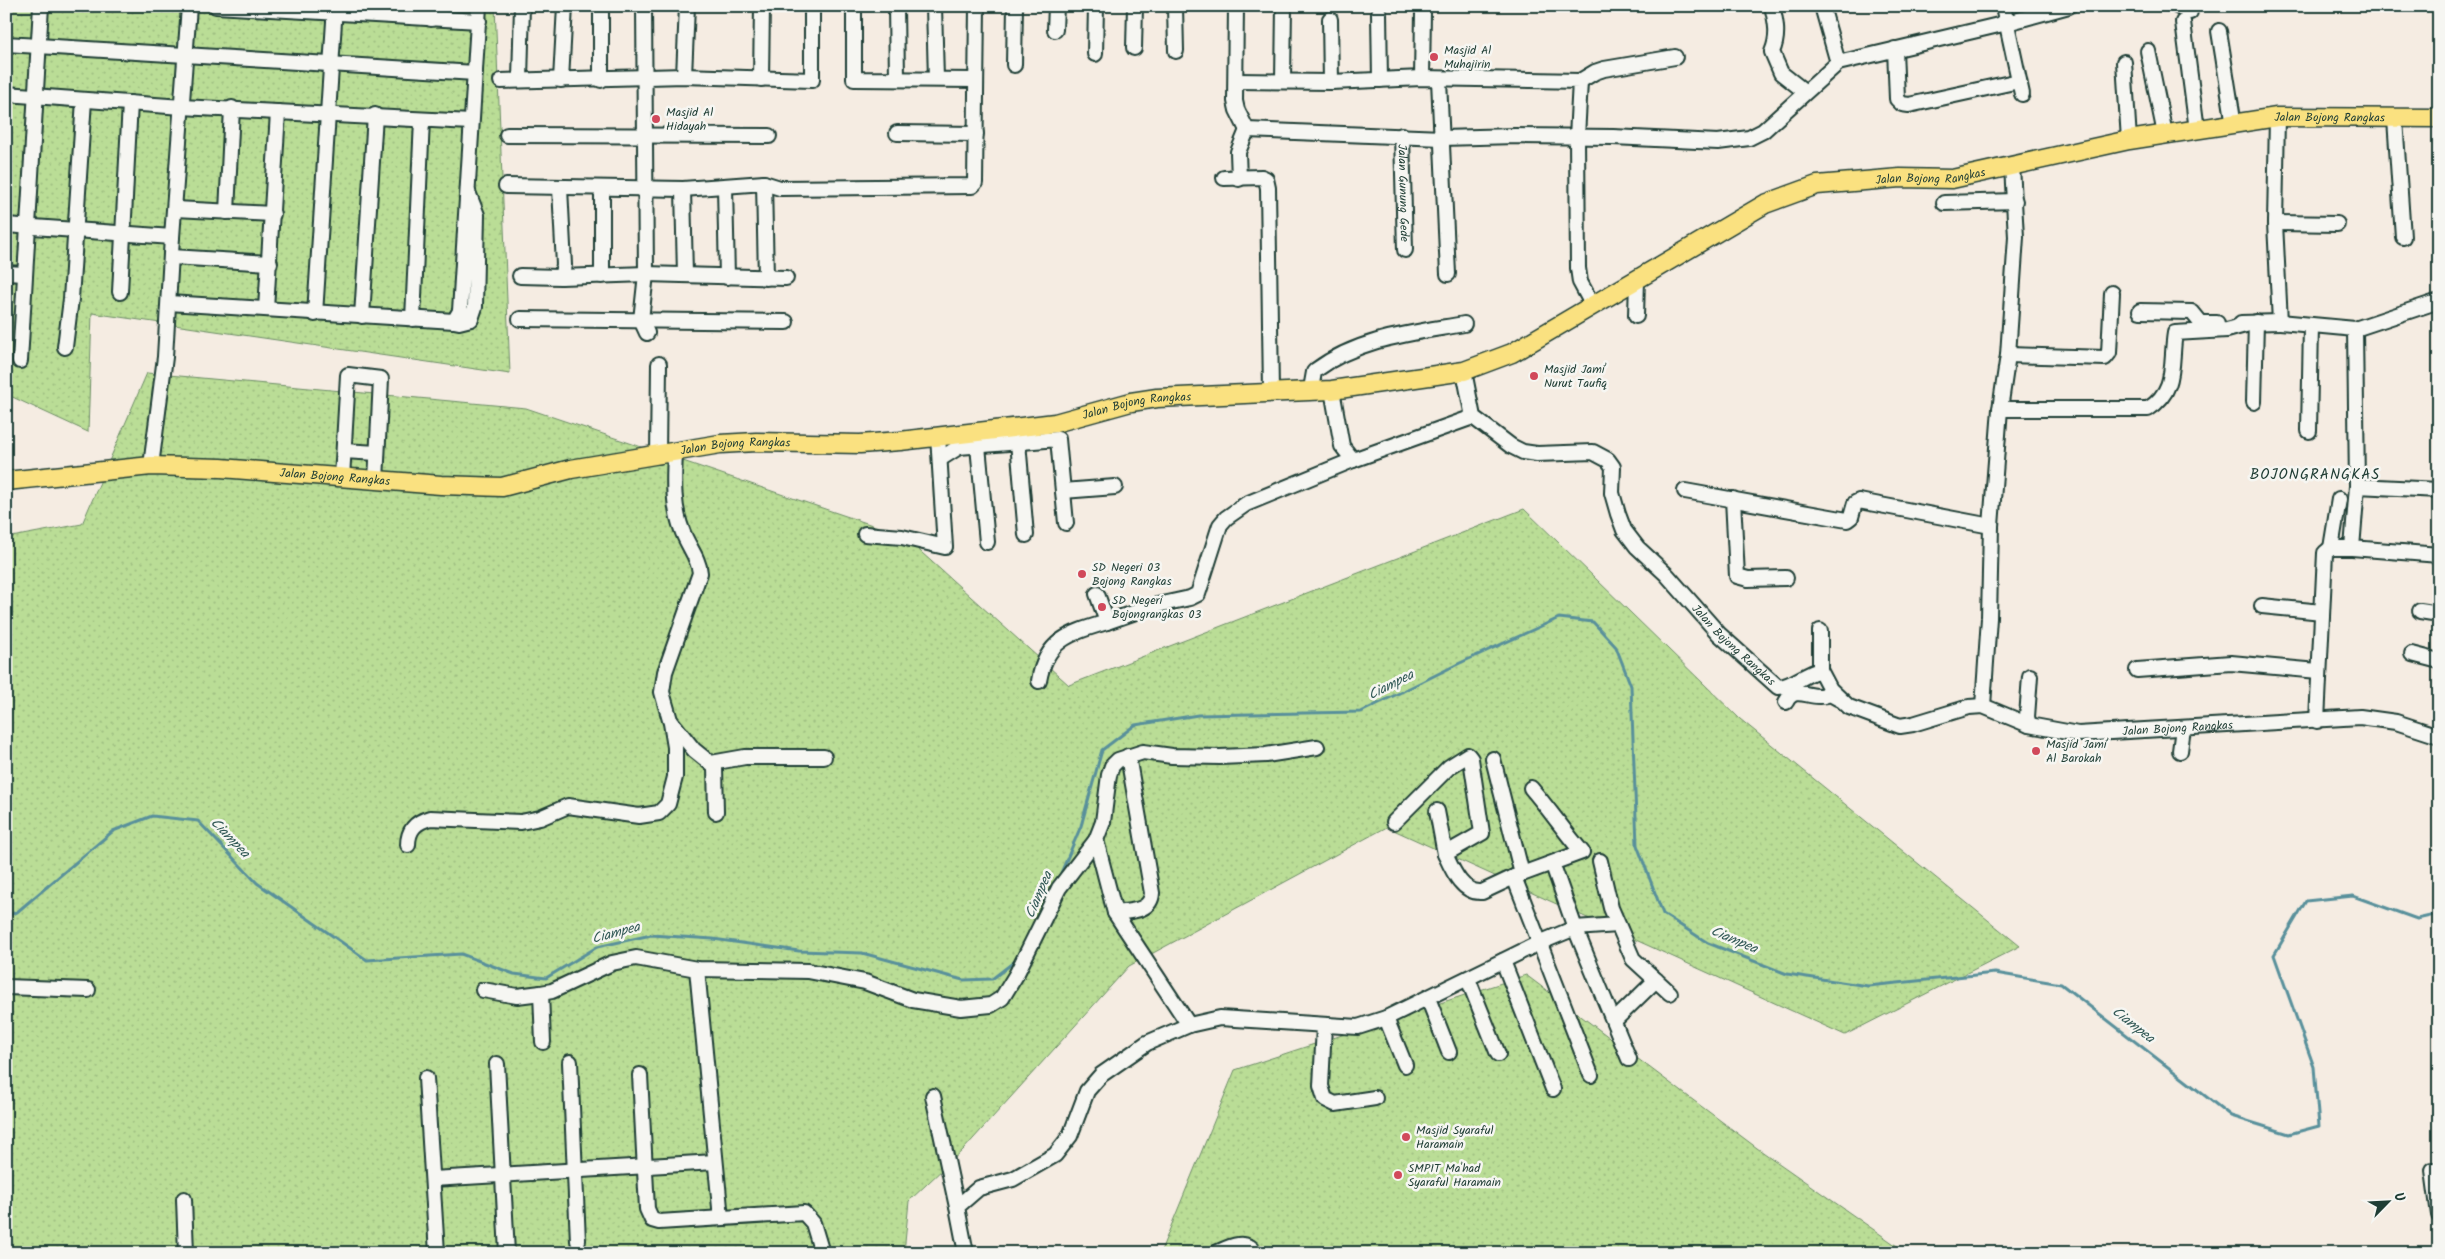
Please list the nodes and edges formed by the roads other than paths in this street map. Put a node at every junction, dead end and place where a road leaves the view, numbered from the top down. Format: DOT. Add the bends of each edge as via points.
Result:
graph roads {
  1 [pos="41,6"];
  2 [pos="189,6"];
  3 [pos="216,6"];
  4 [pos="479,6"];
  5 [pos="522,6"];
  6 [pos="565,6"];
  7 [pos="601,6"];
  8 [pos="644,6"];
  9 [pos="687,6"];
  10 [pos="762,6"];
  11 [pos="812,6"];
  12 [pos="854,6"];
  13 [pos="896,6"];
  14 [pos="934,6"];
  15 [pos="977,6"];
  16 [pos="1015,6"];
  17 [pos="1056,6"];
  18 [pos="1096,6"];
  19 [pos="1136,6"];
  20 [pos="1175,6"];
  21 [pos="1236,6"];
  22 [pos="1284,6"];
  23 [pos="1772,6"];
  24 [pos="1822,6"];
  25 [pos="2003,6"];
  26 [pos="2069,6"];
  27 [pos="2177,6"];
  28 [pos="239,7"];
  29 [pos="285,8"];
  30 [pos="335,9"];
  31 [pos="382,11"];
  32 [pos="1423,12"];
  33 [pos="431,13"];
  34 [pos="1379,13"];
  35 [pos="1330,19"];
  36 [pos="479,21"];
  37 [pos="2007,23"];
  38 [pos="1056,30"];
  39 [pos="2219,31"];
  40 [pos="6,44"];
  41 [pos="38,46"];
  42 [pos="1134,48"];
  43 [pos="1895,50"];
  44 [pos="1176,51"];
  45 [pos="2148,51"];
  46 [pos="185,54"];
  47 [pos="1095,54"];
  48 [pos="1675,56"];
  49 [pos="330,62"];
  50 [pos="2124,62"];
  51 [pos="1838,63"];
  52 [pos="1014,66"];
  53 [pos="475,72"];
  54 [pos="684,76"];
  55 [pos="643,78"];
  56 [pos="1422,78"];
  57 [pos="520,79"];
  58 [pos="761,79"];
  59 [pos="897,79"];
  60 [pos="936,79"];
  61 [pos="561,80"];
  62 [pos="601,80"];
  63 [pos="976,80"];
  64 [pos="1284,80"];
  65 [pos="1380,80"];
  66 [pos="1439,80"];
  67 [pos="501,81"];
  68 [pos="1236,81"];
  69 [pos="1580,81"];
  70 [pos="1331,82"];
  71 [pos="1804,91"];
  72 [pos="6,94"];
  73 [pos="36,95"];
  74 [pos="84,100"];
  75 [pos="130,103"];
  76 [pos="182,107"];
  77 [pos="232,108"];
  78 [pos="278,112"];
  79 [pos="327,114"];
  80 [pos="375,115"];
  81 [pos="2277,117"];
  82 [pos="2439,118"];
  83 [pos="2395,119"];
  84 [pos="422,120"];
  85 [pos="471,122"];
  86 [pos="2234,125"];
  87 [pos="1247,130"];
  88 [pos="2197,130"];
  89 [pos="897,133"];
  90 [pos="976,134"];
  91 [pos="2165,134"];
  92 [pos="507,135"];
  93 [pos="644,135"];
  94 [pos="1402,135"];
  95 [pos="769,136"];
  96 [pos="1577,137"];
  97 [pos="1442,138"];
  98 [pos="2129,140"];
  99 [pos="2012,166"];
  100 [pos="1224,178"];
  101 [pos="1239,179"];
  102 [pos="764,183"];
  103 [pos="506,186"];
  104 [pos="724,187"];
  105 [pos="560,188"];
  106 [pos="602,188"];
  107 [pos="645,188"];
  108 [pos="683,190"];
  109 [pos="2015,201"];
  110 [pos="1944,203"];
  111 [pos="176,209"];
  112 [pos="227,212"];
  113 [pos="273,214"];
  114 [pos="2275,223"];
  115 [pos="2338,224"];
  116 [pos="6,225"];
  117 [pos="27,227"];
  118 [pos="75,230"];
  119 [pos="124,232"];
  120 [pos="172,237"];
  121 [pos="2403,237"];
  122 [pos="1405,250"];
  123 [pos="172,257"];
  124 [pos="270,263"];
  125 [pos="6,273"];
  126 [pos="24,274"];
  127 [pos="646,274"];
  128 [pos="1448,274"];
  129 [pos="685,275"];
  130 [pos="520,276"];
  131 [pos="602,276"];
  132 [pos="561,277"];
  133 [pos="727,277"];
  134 [pos="766,278"];
  135 [pos="786,278"];
  136 [pos="1637,279"];
  137 [pos="120,292"];
  138 [pos="2112,293"];
  139 [pos="2439,301"];
  140 [pos="169,303"];
  141 [pos="1593,306"];
  142 [pos="266,309"];
  143 [pos="2140,311"];
  144 [pos="315,314"];
  145 [pos="362,316"];
  146 [pos="1636,316"];
  147 [pos="413,319"];
  148 [pos="520,319"];
  149 [pos="786,322"];
  150 [pos="2280,322"];
  151 [pos="2252,323"];
  152 [pos="1464,324"];
  153 [pos="2311,324"];
  154 [pos="644,327"];
  155 [pos="2355,328"];
  156 [pos="65,347"];
  157 [pos="2008,354"];
  158 [pos="20,361"];
  159 [pos="659,364"];
  160 [pos="1464,371"];
  161 [pos="1312,389"];
  162 [pos="1332,390"];
  163 [pos="1271,391"];
  164 [pos="2254,402"];
  165 [pos="2000,409"];
  166 [pos="1473,417"];
  167 [pos="2309,431"];
  168 [pos="938,436"];
  169 [pos="1018,442"];
  170 [pos="978,446"];
  171 [pos="344,451"];
  172 [pos="377,453"];
  173 [pos="667,454"];
  174 [pos="940,459"];
  175 [pos="1353,460"];
  176 [pos="151,466"];
  177 [pos="342,478"];
  178 [pos="6,481"];
  179 [pos="376,481"];
  180 [pos="2357,486"];
  181 [pos="1115,487"];
  182 [pos="2439,490"];
  183 [pos="1063,491"];
  184 [pos="1686,491"];
  185 [pos="1733,499"];
  186 [pos="2339,500"];
  187 [pos="1066,523"];
  188 [pos="1991,526"];
  189 [pos="864,534"];
  190 [pos="1026,534"];
  191 [pos="987,542"];
  192 [pos="2331,548"];
  193 [pos="2352,548"];
  194 [pos="2439,555"];
  195 [pos="1786,578"];
  196 [pos="1098,594"];
  197 [pos="2262,606"];
  198 [pos="2420,611"];
  199 [pos="2322,612"];
  200 [pos="2439,614"];
  201 [pos="1107,622"];
  202 [pos="1820,632"];
  203 [pos="2412,654"];
  204 [pos="2439,661"];
  205 [pos="1820,670"];
  206 [pos="2136,670"];
  207 [pos="2318,671"];
  208 [pos="2030,676"];
  209 [pos="1039,680"];
  210 [pos="1840,699"];
  211 [pos="1786,702"];
  212 [pos="1983,706"];
  213 [pos="670,720"];
  214 [pos="2317,721"];
  215 [pos="2028,725"];
  216 [pos="2183,728"];
  217 [pos="2439,736"];
  218 [pos="1316,747"];
  219 [pos="2180,751"];
  220 [pos="1128,756"];
  221 [pos="824,757"];
  222 [pos="1493,759"];
  223 [pos="711,763"];
  224 [pos="1531,788"];
  225 [pos="1437,811"];
  226 [pos="716,812"];
  227 [pos="1394,822"];
  228 [pos="1096,840"];
  229 [pos="408,845"];
  230 [pos="1444,854"];
  231 [pos="1600,861"];
  232 [pos="1555,871"];
  233 [pos="1518,875"];
  234 [pos="1115,913"];
  235 [pos="1618,925"];
  236 [pos="1575,928"];
  237 [pos="1539,943"];
  238 [pos="1503,961"];
  239 [pos="696,969"];
  240 [pos="1468,979"];
  241 [pos="1656,980"];
  242 [pos="6,988"];
  243 [pos="88,990"];
  244 [pos="483,990"];
  245 [pos="541,993"];
  246 [pos="1670,993"];
  247 [pos="1428,998"];
  248 [pos="1386,1018"];
  249 [pos="1614,1021"];
  250 [pos="1189,1025"];
  251 [pos="1324,1026"];
  252 [pos="543,1042"];
  253 [pos="1449,1052"];
  254 [pos="1498,1054"];
  255 [pos="1629,1059"];
  256 [pos="570,1062"];
  257 [pos="497,1064"];
  258 [pos="1405,1065"];
  259 [pos="640,1075"];
  260 [pos="1591,1075"];
  261 [pos="426,1078"];
  262 [pos="1554,1089"];
  263 [pos="933,1096"];
  264 [pos="1375,1098"];
  265 [pos="715,1162"];
  266 [pos="643,1165"];
  267 [pos="2439,1170"];
  268 [pos="575,1171"];
  269 [pos="501,1175"];
  270 [pos="433,1179"];
  271 [pos="184,1199"];
  272 [pos="957,1208"];
  273 [pos="2438,1215"];
  274 [pos="721,1218"];
  275 [pos="578,1241"];
  276 [pos="186,1253"];
  277 [pos="437,1253"];
  278 [pos="507,1253"];
  279 [pos="822,1253"];
  280 [pos="966,1253"];
  281 [pos="1216,1253"];
  282 [pos="1256,1253"];
  1 -- 41 [label="street"];
  2 -- 46 [label="street"];
  3 -- 28 [label="street"];
  4 -- 36 [label="street"];
  5 -- 57 [label="street"];
  6 -- 61 [label="street"];
  7 -- 62 [label="street"];
  8 -- 55 [label="street"];
  9 -- 54 [label="street"];
  10 -- 58 [label="street"];
  11 -- 58 [label="street" via="812,80"];
  12 -- 59 [label="street" via="854,78"];
  13 -- 59 [label="street"];
  14 -- 60 [label="street"];
  15 -- 63 [label="street"];
  16 -- 52 [label="street"];
  17 -- 38 [label="street"];
  18 -- 47 [label="street"];
  19 -- 42 [label="street"];
  20 -- 44 [label="street"];
  21 -- 68 [label="street"];
  22 -- 64 [label="street"];
  23 -- 71 [label="street" via="1777,26 1772,52 1781,72"];
  24 -- 51 [label="street"];
  25 -- 37 [label="street"];
  26 -- 37 [label="street"];
  27 -- 88 [label="street" via="2187,17"];
  28 -- 29 [label="street"];
  29 -- 30 [label="street"];
  30 -- 31 [label="street"];
  30 -- 49 [label="street"];
  31 -- 33 [label="street"];
  32 -- 56 [label="street"];
  33 -- 36 [label="street"];
  34 -- 65 [label="street"];
  35 -- 70 [label="street"];
  36 -- 53 [label="street"];
  37 -- 43 [label="street"];
  37 -- 43 [label="street" via="2021,88 1902,104 1897,99"];
  39 -- 86 [label="street"];
  40 -- 41 [label="street"];
  41 -- 46 [label="street"];
  41 -- 73 [label="street"];
  43 -- 51 [label="street"];
  45 -- 91 [label="street"];
  46 -- 49 [label="street"];
  46 -- 76 [label="street"];
  48 -- 69 [label="street" via="1604,69"];
  49 -- 53 [label="street"];
  49 -- 79 [label="street"];
  50 -- 98 [label="street"];
  51 -- 71 [label="street"];
  53 -- 85 [label="street"];
  54 -- 55 [label="street"];
  54 -- 58 [label="street"];
  55 -- 62 [label="street"];
  55 -- 93 [label="street"];
  56 -- 65 [label="street"];
  56 -- 66 [label="street"];
  57 -- 61 [label="street"];
  57 -- 67 [label="street"];
  59 -- 60 [label="street"];
  60 -- 63 [label="street"];
  61 -- 62 [label="street"];
  63 -- 90 [label="street"];
  64 -- 68 [label="street"];
  64 -- 70 [label="street"];
  65 -- 70 [label="street"];
  66 -- 69 [label="street"];
  66 -- 97 [label="street"];
  68 -- 87 [label="street" via="1237,110"];
  69 -- 96 [label="street"];
  71 -- 96 [label="street" via="1763,131 1735,141"];
  72 -- 73 [label="street"];
  73 -- 74 [label="street"];
  73 -- 117 [label="street"];
  74 -- 75 [label="street"];
  74 -- 118 [label="street"];
  75 -- 76 [label="street"];
  75 -- 119 [label="street"];
  76 -- 77 [label="street"];
  76 -- 111 [label="street"];
  77 -- 78 [label="street"];
  77 -- 112 [label="street"];
  78 -- 79 [label="street"];
  78 -- 113 [label="street"];
  79 -- 80 [label="street"];
  79 -- 144 [label="street"];
  80 -- 84 [label="street"];
  80 -- 145 [label="street"];
  81 -- 83 [label="main road, Jalan Bojong Rangkas"];
  81 -- 86 [label="main road, Jalan Bojong Rangkas"];
  81 -- 114 [label="street"];
  82 -- 83 [label="main road, Jalan Bojong Rangkas"];
  83 -- 121 [label="street"];
  84 -- 85 [label="street"];
  84 -- 147 [label="street"];
  85 -- 147 [label="street" via="460,311 454,321"];
  86 -- 88 [label="main road, Jalan Bojong Rangkas"];
  87 -- 94 [label="street"];
  87 -- 101 [label="street" via="1238,152"];
  88 -- 91 [label="main road, Jalan Bojong Rangkas"];
  89 -- 90 [label="street"];
  90 -- 102 [label="street" via="975,183 967,188 780,188"];
  91 -- 98 [label="main road, Jalan Bojong Rangkas"];
  92 -- 93 [label="street"];
  93 -- 95 [label="street"];
  93 -- 107 [label="street"];
  94 -- 97 [label="street"];
  94 -- 122 [label="street, Jalan Gunung Gede"];
  96 -- 97 [label="street"];
  96 -- 141 [label="street" via="1578,268 1580,282"];
  97 -- 128 [label="street"];
  98 -- 99 [label="main road, Jalan Bojong Rangkas"];
  99 -- 109 [label="street"];
  99 -- 136 [label="main road, Jalan Bojong Rangkas" via="1952,179 1837,182 1801,189 1765,204"];
  100 -- 101 [label="street"];
  101 -- 163 [label="street" via="1262,177 1266,179 1268,188"];
  102 -- 104 [label="street"];
  102 -- 134 [label="street"];
  103 -- 105 [label="street"];
  104 -- 108 [label="street"];
  104 -- 133 [label="street"];
  105 -- 106 [label="street"];
  105 -- 132 [label="street" via="564,264"];
  106 -- 107 [label="street"];
  106 -- 131 [label="street"];
  107 -- 108 [label="street"];
  107 -- 127 [label="street"];
  108 -- 129 [label="street"];
  109 -- 110 [label="street"];
  109 -- 157 [label="street" via="2016,237"];
  111 -- 112 [label="street"];
  111 -- 120 [label="street"];
  112 -- 113 [label="street"];
  113 -- 124 [label="street"];
  114 -- 115 [label="street"];
  114 -- 150 [label="street"];
  116 -- 117 [label="street"];
  117 -- 118 [label="street"];
  117 -- 126 [label="street"];
  118 -- 119 [label="street"];
  118 -- 156 [label="street"];
  119 -- 120 [label="street"];
  119 -- 137 [label="street"];
  120 -- 123 [label="street"];
  123 -- 124 [label="street"];
  123 -- 140 [label="street"];
  124 -- 142 [label="street"];
  125 -- 126 [label="street"];
  126 -- 158 [label="street"];
  127 -- 129 [label="street"];
  127 -- 131 [label="street"];
  127 -- 154 [label="street"];
  129 -- 133 [label="street"];
  130 -- 132 [label="street"];
  131 -- 132 [label="street"];
  133 -- 134 [label="street"];
  134 -- 135 [label="street"];
  136 -- 141 [label="main road, Jalan Bojong Rangkas"];
  136 -- 146 [label="street"];
  138 -- 157 [label="street" via="2109,353 2105,358"];
  139 -- 155 [label="street"];
  140 -- 142 [label="street"];
  140 -- 176 [label="street" via="166,358"];
  141 -- 160 [label="main road, Jalan Bojong Rangkas" via="1512,353"];
  142 -- 144 [label="street"];
  143 -- 151 [label="street" via="2192,312 2201,323"];
  144 -- 145 [label="street"];
  145 -- 147 [label="street"];
  148 -- 154 [label="street"];
  149 -- 154 [label="street"];
  150 -- 151 [label="street"];
  150 -- 153 [label="street"];
  151 -- 164 [label="street"];
  151 -- 165 [label="street" via="2227,330 2176,332 2173,373 2164,394 2148,409"];
  152 -- 161 [label="street" via="1387,338 1358,347 1316,370"];
  153 -- 155 [label="street"];
  153 -- 167 [label="street"];
  155 -- 180 [label="street"];
  157 -- 165 [label="street"];
  159 -- 173 [label="street"];
  160 -- 162 [label="main road, Jalan Bojong Rangkas"];
  160 -- 166 [label="street"];
  161 -- 162 [label="main road, Jalan Bojong Rangkas"];
  161 -- 163 [label="main road, Jalan Bojong Rangkas"];
  162 -- 175 [label="street" via="1342,446"];
  163 -- 168 [label="main road, Jalan Bojong Rangkas" via="1157,398 1055,423"];
  165 -- 188 [label="street"];
  166 -- 175 [label="street"];
  166 -- 205 [label="street, Jalan Bojong Rangkas" via="1522,452 1601,454 1612,467 1612,494 1624,530 1636,547 1667,575 1719,634 1778,686"];
  168 -- 173 [label="main road, Jalan Bojong Rangkas" via="860,444 720,444"];
  168 -- 174 [label="street"];
  169 -- 170 [label="street"];
  169 -- 183 [label="street" via="1058,439"];
  169 -- 190 [label="street"];
  170 -- 174 [label="street" via="959,448"];
  170 -- 191 [label="street"];
  171 -- 172 [label="street"];
  171 -- 172 [label="street" via="348,375 381,379"];
  171 -- 177 [label="street"];
  172 -- 179 [label="street"];
  173 -- 179 [label="main road, Jalan Bojong Rangkas" via="571,469 502,487"];
  173 -- 213 [label="street" via="678,517 700,573 662,683 663,702"];
  174 -- 189 [label="street" via="945,547 902,537"];
  175 -- 201 [label="street" via="1246,504 1226,518 1217,531 1198,594"];
  176 -- 177 [label="main road, Jalan Bojong Rangkas" via="229,468"];
  176 -- 178 [label="main road, Jalan Bojong Rangkas"];
  177 -- 179 [label="main road, Jalan Bojong Rangkas"];
  180 -- 182 [label="street"];
  180 -- 193 [label="street"];
  181 -- 183 [label="street"];
  183 -- 187 [label="street"];
  184 -- 185 [label="street"];
  185 -- 188 [label="street" via="1847,520 1859,501"];
  185 -- 195 [label="street" via="1737,576 1748,579"];
  186 -- 192 [label="street"];
  188 -- 212 [label="street"];
  192 -- 193 [label="street"];
  192 -- 199 [label="street" via="2326,553"];
  193 -- 194 [label="street"];
  196 -- 201 [label="street"];
  197 -- 199 [label="street"];
  198 -- 200 [label="street"];
  199 -- 207 [label="street"];
  201 -- 209 [label="street" via="1079,630 1057,642 1048,652"];
  202 -- 205 [label="street"];
  203 -- 204 [label="street"];
  205 -- 210 [label="street" via="1830,689"];
  206 -- 207 [label="street" via="2231,662"];
  207 -- 214 [label="street"];
  208 -- 215 [label="street"];
  210 -- 211 [label="street" via="1830,694 1818,698 1804,693 1788,697"];
  210 -- 212 [label="street" via="1849,707 1900,726 1966,707"];
  212 -- 215 [label="street, Jalan Bojong Rangkas"];
  213 -- 223 [label="street" via="694,750"];
  213 -- 229 [label="street" via="675,747 675,777 668,804 659,813 639,816 568,806 521,822 430,818 419,821 410,829"];
  214 -- 216 [label="street, Jalan Bojong Rangkas"];
  214 -- 217 [label="street, Jalan Bojong Rangkas" via="2360,717 2396,722"];
  215 -- 216 [label="street, Jalan Bojong Rangkas" via="2078,734"];
  216 -- 219 [label="street"];
  218 -- 220 [label="street" via="1266,755 1172,756 1144,752"];
  220 -- 228 [label="street" via="1112,766 1103,822"];
  220 -- 234 [label="street" via="1152,897 1144,908"];
  221 -- 223 [label="street" via="745,756"];
  222 -- 233 [label="street"];
  223 -- 226 [label="street" via="717,772"];
  224 -- 233 [label="street" via="1582,852"];
  225 -- 230 [label="street"];
  227 -- 230 [label="street" via="1449,767 1468,755 1482,833"];
  228 -- 234 [label="street"];
  228 -- 239 [label="street" via="1059,888 1002,998 991,1005 961,1008 913,1000 865,982 808,971"];
  230 -- 233 [label="street" via="1458,878 1477,893"];
  231 -- 235 [label="street"];
  232 -- 236 [label="street"];
  233 -- 237 [label="street"];
  234 -- 250 [label="street"];
  235 -- 236 [label="street"];
  235 -- 241 [label="street" via="1633,958"];
  236 -- 237 [label="street"];
  236 -- 249 [label="street"];
  237 -- 238 [label="street"];
  237 -- 260 [label="street"];
  238 -- 240 [label="street"];
  238 -- 262 [label="street"];
  239 -- 245 [label="street" via="643,959 622,960"];
  239 -- 265 [label="street"];
  240 -- 247 [label="street"];
  240 -- 254 [label="street"];
  241 -- 246 [label="street"];
  241 -- 249 [label="street"];
  242 -- 243 [label="street"];
  244 -- 245 [label="street" via="517,996"];
  245 -- 252 [label="street"];
  247 -- 248 [label="street"];
  247 -- 253 [label="street"];
  248 -- 251 [label="street" via="1358,1027"];
  248 -- 258 [label="street"];
  249 -- 255 [label="street"];
  250 -- 251 [label="street" via="1220,1018"];
  250 -- 272 [label="street" via="1147,1043 1097,1078 1087,1091 1070,1136 1055,1155 1013,1179 980,1188"];
  251 -- 264 [label="street" via="1321,1086 1324,1099 1332,1104"];
  256 -- 268 [label="street"];
  257 -- 269 [label="street"];
  259 -- 266 [label="street"];
  261 -- 270 [label="street"];
  263 -- 272 [label="street"];
  265 -- 266 [label="street"];
  265 -- 274 [label="street"];
  266 -- 268 [label="street"];
  266 -- 274 [label="street" via="647,1210 652,1220"];
  267 -- 273 [label="street" via="2433,1170"];
  268 -- 269 [label="street"];
  268 -- 275 [label="street"];
  269 -- 270 [label="street"];
  269 -- 278 [label="street"];
  270 -- 277 [label="street"];
  271 -- 276 [label="street"];
  272 -- 280 [label="street"];
  274 -- 279 [label="street" via="804,1213 813,1223"];
  281 -- 282 [label="street" via="1240,1244 1247,1245"];
}
